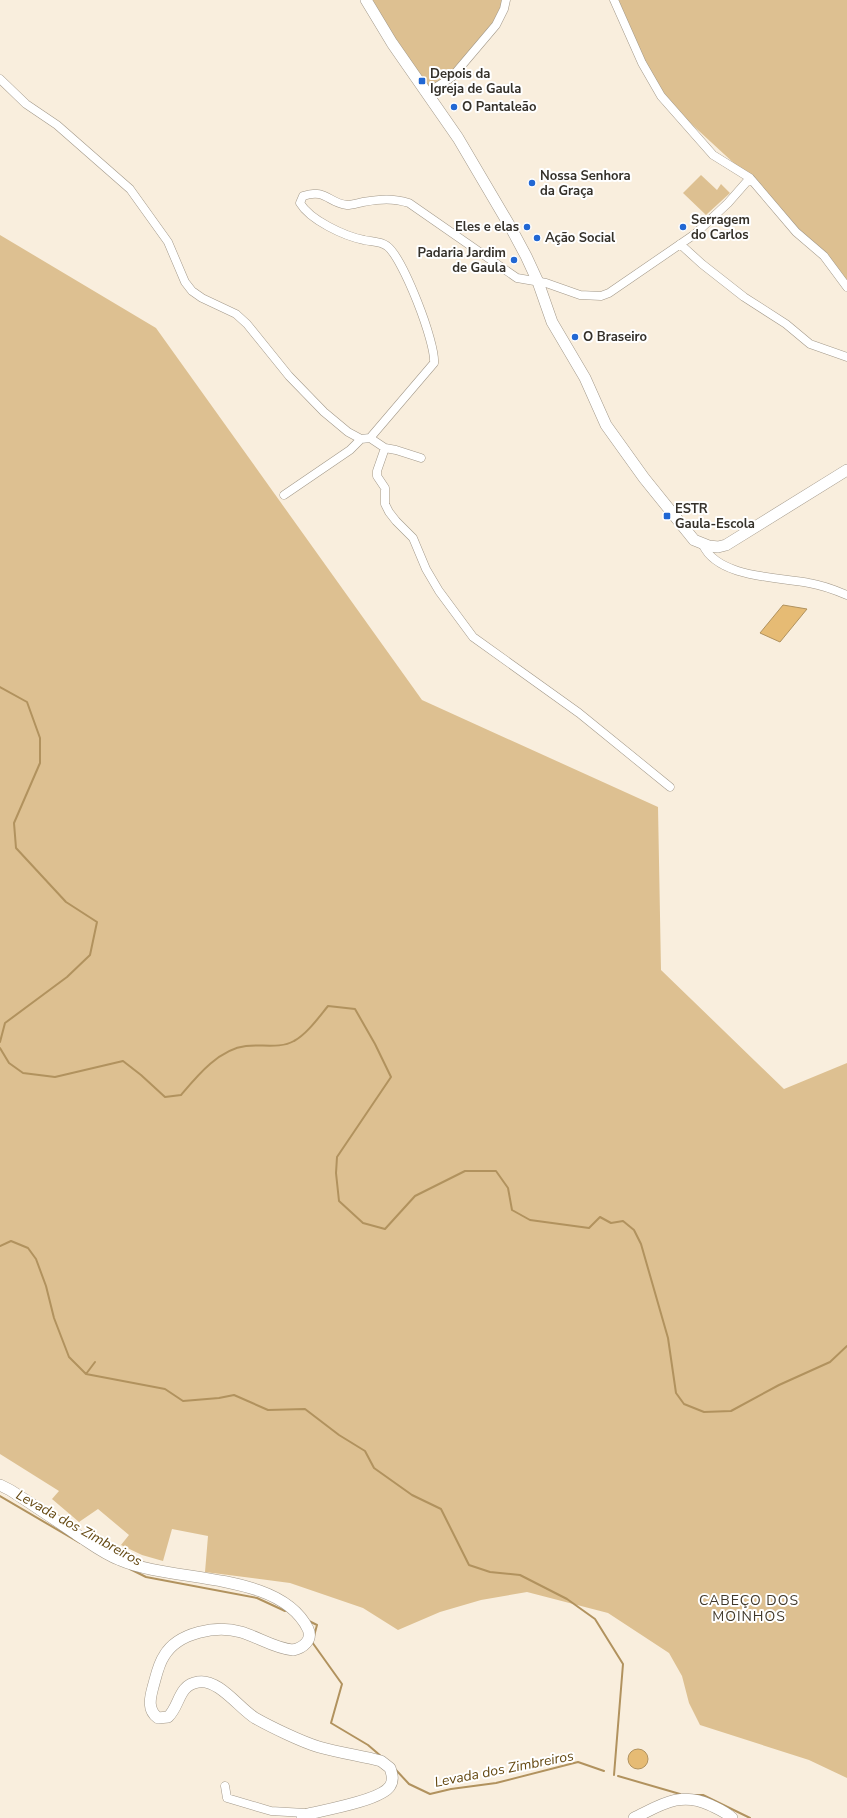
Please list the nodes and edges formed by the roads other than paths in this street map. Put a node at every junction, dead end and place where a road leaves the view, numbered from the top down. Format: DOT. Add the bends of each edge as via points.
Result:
graph roads {
  1 [pos="366,0"];
  2 [pos="506,0"];
  3 [pos="614,0"];
  4 [pos="0,79"];
  5 [pos="427,93"];
  6 [pos="750,178"];
  7 [pos="680,244"];
  8 [pos="538,282"];
  9 [pos="847,287"];
  10 [pos="847,357"];
  11 [pos="370,438"];
  12 [pos="361,439"];
  13 [pos="385,448"];
  14 [pos="421,458"];
  15 [pos="847,470"];
  16 [pos="284,495"];
  17 [pos="703,545"];
  18 [pos="847,595"];
  19 [pos="670,787"];
  20 [pos="0,1485"];
  21 [pos="225,1786"];
  22 [pos="305,1816"];
  23 [pos="634,1818"];
  24 [pos="732,1818"];
  1 -- 5 [label="street"];
  2 -- 5 [label="street" via="496,25 452,77"];
  3 -- 6 [label="street" via="642,63 661,96 713,155"];
  4 -- 12 [label="street" via="26,104 86,149 130,189 168,242 185,282 192,291 236,314 306,395 348,432"];
  5 -- 8 [label="street" via="458,138 526,256"];
  6 -- 7 [label="street" via="706,224"];
  6 -- 9 [label="street" via="796,232 824,256"];
  7 -- 8 [label="street" via="614,290 601,296 580,295 553,284"];
  7 -- 10 [label="street" via="744,297 786,324 810,344"];
  8 -- 11 [label="street" via="517,278 409,203 395,199 349,205 339,204 322,194 312,193 303,196 300,203 303,209 340,233 388,247 418,303 432,342 434,363"];
  8 -- 17 [label="street" via="552,322 585,378 606,425 686,532"];
  11 -- 12 [label="street"];
  11 -- 13 [label="street"];
  12 -- 16 [label="street" via="350,450"];
  13 -- 14 [label="street"];
  13 -- 19 [label="street" via="376,476 384,488 389,512 414,538 438,591 473,637 579,713"];
  15 -- 17 [label="street" via="735,541 718,547"];
  17 -- 18 [label="street" via="708,554 715,559 748,574 811,583"];
  20 -- 22 [label="street" via="120,1561 256,1589 282,1600 302,1619 309,1630 308,1638 302,1647 293,1650 227,1629 183,1639 164,1654 150,1699 154,1716 168,1717 185,1687 198,1682 208,1683 220,1689 256,1718 320,1747 381,1761 390,1768 390,1787 383,1792"];
  21 -- 22 [label="street" via="227,1798 271,1811 305,1813"];
  23 -- 24 [label="street" via="682,1798 704,1802"];
}
